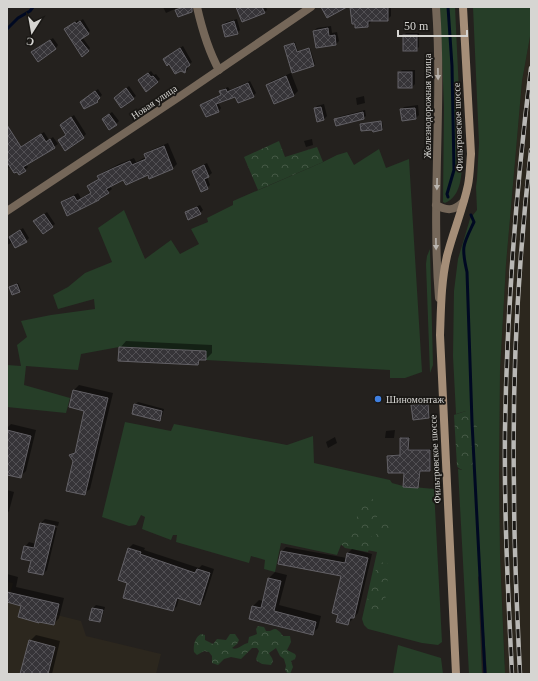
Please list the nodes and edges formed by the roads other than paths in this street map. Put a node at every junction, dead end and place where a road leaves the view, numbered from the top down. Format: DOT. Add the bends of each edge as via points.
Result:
graph roads {
  1 [pos="197,7"];
  2 [pos="311,7"];
  3 [pos="436,7"];
  4 [pos="463,7"];
  5 [pos="219,70"];
  6 [pos="463,202"];
  7 [pos="436,205"];
  8 [pos="7,211"];
  9 [pos="440,314"];
  10 [pos="456,674"];
  1 -- 5 [label="street" via="205,40"];
  2 -- 5 [label="street, Новая улица"];
  3 -- 7 [label="street, Железнодорожная улица, one-way"];
  4 -- 6 [label="main road, Фильтровское шоссе" via="471,154 468,185"];
  5 -- 8 [label="street, Новая улица"];
  6 -- 7 [label="street" via="448,210"];
  6 -- 9 [label="main road, Фильтровское шоссе" via="445,268"];
  7 -- 9 [label="street, Железнодорожная улица, one-way"];
  9 -- 10 [label="main road, Фильтровское шоссе"];
}
